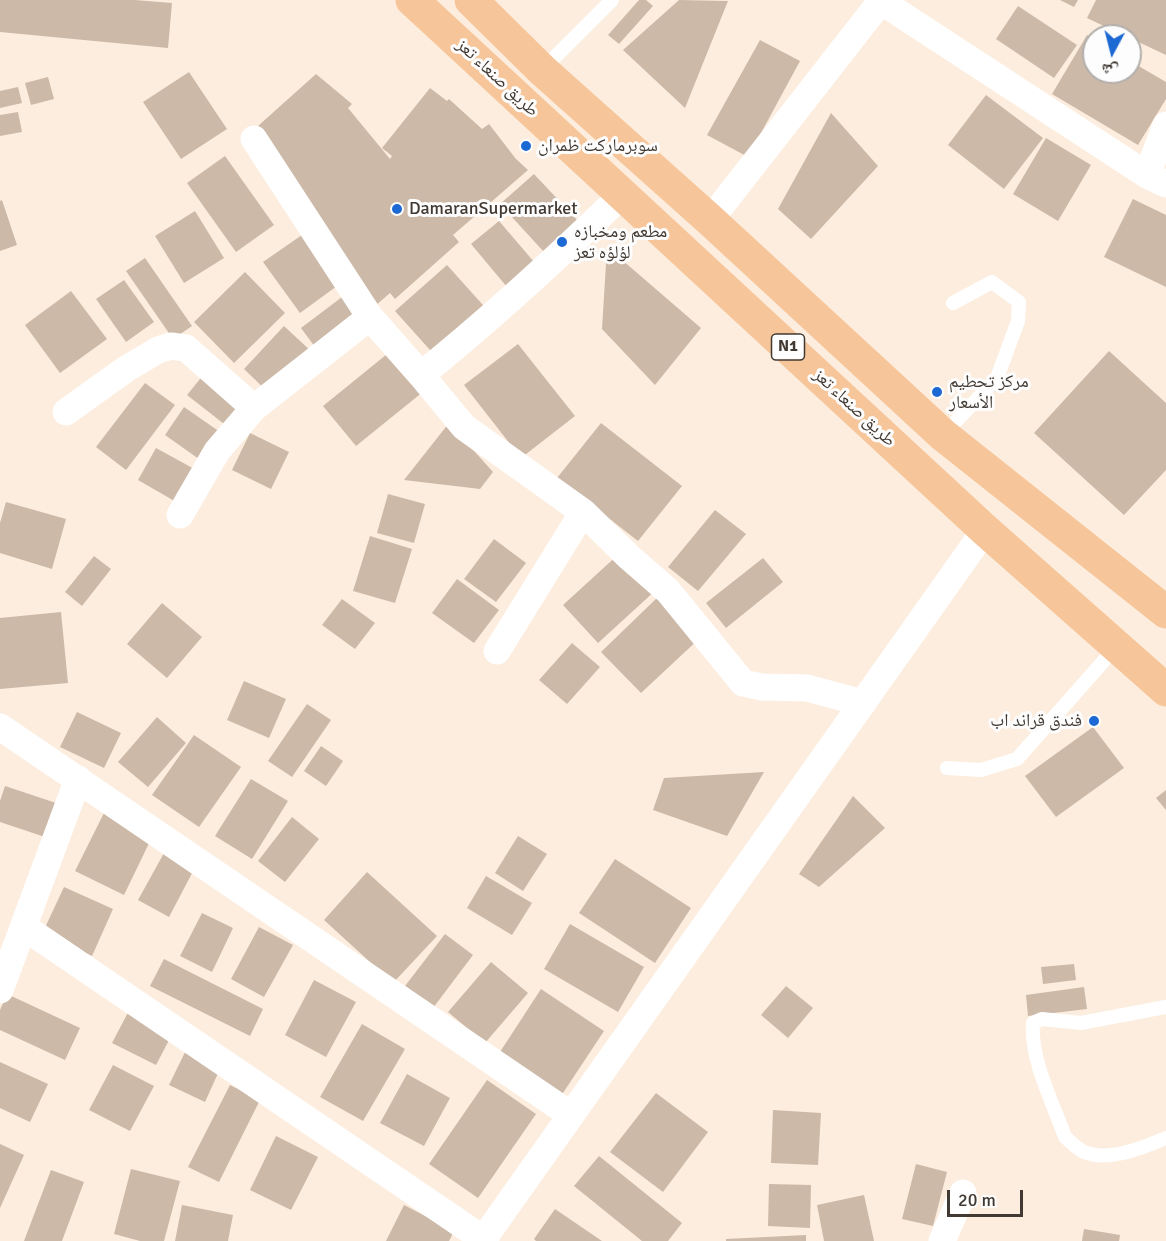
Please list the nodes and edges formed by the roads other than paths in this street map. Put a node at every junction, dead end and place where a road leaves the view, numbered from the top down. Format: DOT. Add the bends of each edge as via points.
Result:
graph roads {
  1 [pos="412,0"];
  2 [pos="471,0"];
  3 [pos="612,0"];
  4 [pos="880,1"];
  5 [pos="542,70"];
  6 [pos="1166,125"];
  7 [pos="254,139"];
  8 [pos="1157,180"];
  9 [pos="624,194"];
  10 [pos="710,220"];
  11 [pos="953,303"];
  12 [pos="370,318"];
  13 [pos="421,375"];
  14 [pos="254,408"];
  15 [pos="66,412"];
  16 [pos="943,435"];
  17 [pos="583,512"];
  18 [pos="180,515"];
  19 [pos="985,530"];
  20 [pos="1166,612"];
  21 [pos="1117,646"];
  22 [pos="497,651"];
  23 [pos="1166,690"];
  24 [pos="863,703"];
  25 [pos="0,727"];
  26 [pos="947,768"];
  27 [pos="78,779"];
  28 [pos="24,927"];
  29 [pos="0,990"];
  30 [pos="1166,1007"];
  31 [pos="571,1115"];
  32 [pos="1166,1138"];
  33 [pos="963,1193"];
  34 [pos="484,1240"];
  35 [pos="942,1241"];
  1 -- 9 [label="highway, طريق صنعاء تعز / N1"];
  2 -- 5 [label="highway, طريق صنعاء تعز / N1"];
  3 -- 5 [label="lane"];
  4 -- 8 [label="street"];
  4 -- 10 [label="street"];
  5 -- 10 [label="highway, طريق صنعاء تعز / N1"];
  6 -- 8 [label="street"];
  7 -- 12 [label="street"];
  9 -- 13 [label="street" via="544,270"];
  9 -- 19 [label="highway, طريق صنعاء تعز / N1"];
  10 -- 16 [label="highway, طريق صنعاء تعز / N1"];
  11 -- 16 [label="lane" via="992,282 1018,302 1018,321 997,378"];
  12 -- 13 [label="street"];
  12 -- 14 [label="street"];
  13 -- 17 [label="street" via="464,427"];
  14 -- 15 [label="street" via="186,348 171,346 126,369"];
  14 -- 18 [label="street" via="217,451"];
  16 -- 20 [label="highway, طريق صنعاء تعز / N1"];
  17 -- 22 [label="street"];
  17 -- 24 [label="street" via="668,591 743,683 807,688"];
  19 -- 21 [label="highway, طريق صنعاء تعز / N1"];
  19 -- 24 [label="street"];
  21 -- 23 [label="highway, طريق صنعاء تعز / N1"];
  21 -- 26 [label="lane" via="1017,759 981,770"];
  24 -- 31 [label="street"];
  25 -- 27 [label="street"];
  27 -- 28 [label="street"];
  27 -- 31 [label="street"];
  28 -- 29 [label="street"];
  28 -- 34 [label="street"];
  30 -- 32 [label="lane" via="1082,1023 1042,1019 1033,1023 1032,1030 1033,1048 1065,1137 1071,1143 1103,1156 1140,1149"];
  31 -- 34 [label="street"];
  33 -- 35 [label="street"];
}
